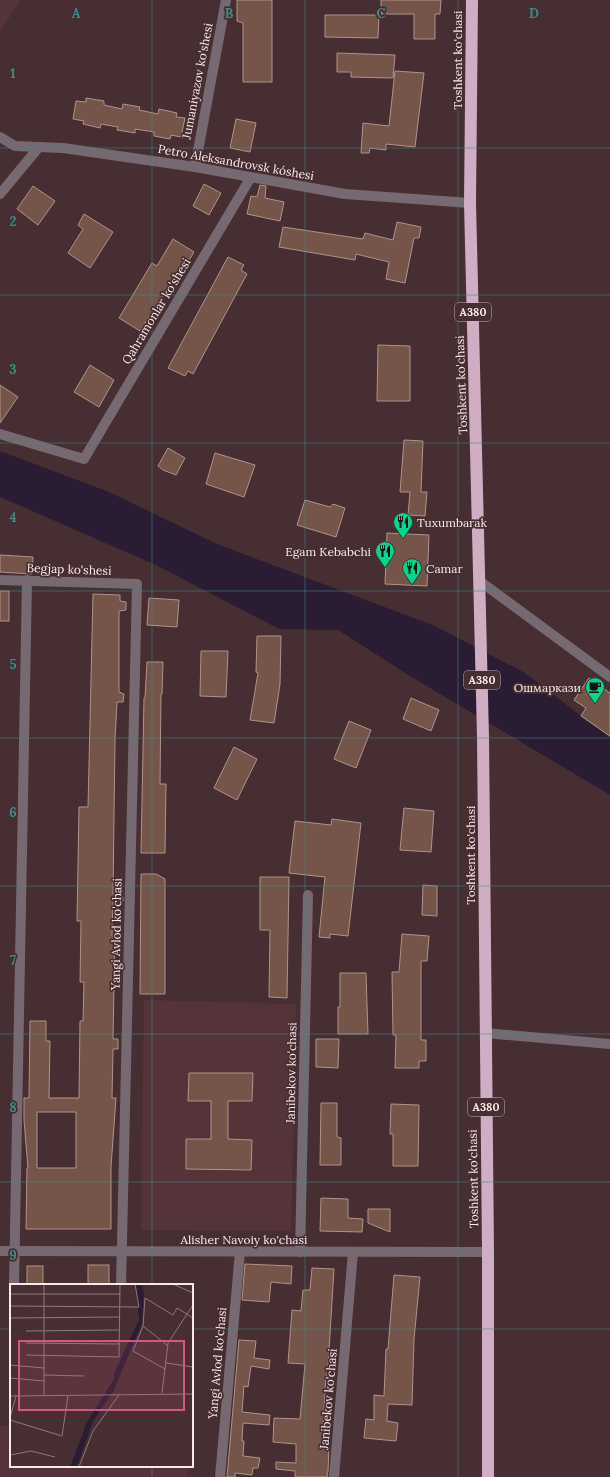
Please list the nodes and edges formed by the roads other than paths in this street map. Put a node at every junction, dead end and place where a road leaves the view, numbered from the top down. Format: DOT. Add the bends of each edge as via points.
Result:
graph roads {
  1 [pos="226,0"];
  2 [pos="472,0"];
  3 [pos="0,136"];
  4 [pos="39,147"];
  5 [pos="195,167"];
  6 [pos="251,177"];
  7 [pos="0,194"];
  8 [pos="470,203"];
  9 [pos="0,434"];
  10 [pos="0,580"];
  11 [pos="27,580"];
  12 [pos="481,582"];
  13 [pos="137,584"];
  14 [pos="610,677"];
  15 [pos="308,895"];
  16 [pos="485,1033"];
  17 [pos="610,1044"];
  18 [pos="0,1251"];
  19 [pos="14,1251"];
  20 [pos="122,1251"];
  21 [pos="240,1252"];
  22 [pos="300,1252"];
  23 [pos="353,1252"];
  24 [pos="488,1252"];
  25 [pos="14,1284"];
  26 [pos="121,1284"];
  27 [pos="220,1477"];
  28 [pos="334,1477"];
  29 [pos="488,1477"];
  1 -- 5 [label="street, Jumaniyazov ko'shesi"];
  2 -- 8 [label="highway, Toshkent ko'chasi / A380"];
  3 -- 4 [label="street, Petro Aleksandrovsk kóshesi" via="15,146"];
  4 -- 5 [label="street, Petro Aleksandrovsk kóshesi" via="64,148"];
  4 -- 7 [label="street"];
  5 -- 6 [label="street, Petro Aleksandrovsk kóshesi"];
  6 -- 8 [label="street, Petro Aleksandrovsk kóshesi" via="345,194"];
  6 -- 9 [label="street, Qahramonlar ko'shesi" via="84,459"];
  8 -- 12 [label="highway, Toshkent ko'chasi / A380"];
  10 -- 11 [label="street, Begjap ko'shesi"];
  11 -- 13 [label="street, Begjap ko'shesi"];
  11 -- 19 [label="street"];
  12 -- 14 [label="street"];
  12 -- 16 [label="highway, Toshkent ko'chasi / A380"];
  13 -- 20 [label="street, Yangi Avlod ko'chasi"];
  15 -- 22 [label="street, Janibekov ko'chasi"];
  16 -- 17 [label="street"];
  16 -- 24 [label="highway, Toshkent ko'chasi / A380"];
  18 -- 19 [label="street, Alisher Navoiy ko'chasi"];
  19 -- 20 [label="street, Alisher Navoiy ko'chasi"];
  19 -- 25 [label="street"];
  20 -- 21 [label="street, Alisher Navoiy ko'chasi"];
  20 -- 26 [label="street, Yangi Avlod ko'chasi"];
  21 -- 22 [label="street, Alisher Navoiy ko'chasi"];
  21 -- 27 [label="street, Yangi Avlod ko'chasi"];
  22 -- 23 [label="street, Alisher Navoiy ko'chasi"];
  23 -- 24 [label="street, Alisher Navoiy ko'chasi"];
  23 -- 28 [label="street, Janibekov ko'chasi"];
  24 -- 29 [label="highway, Toshkent ko'chasi / A380"];
}
